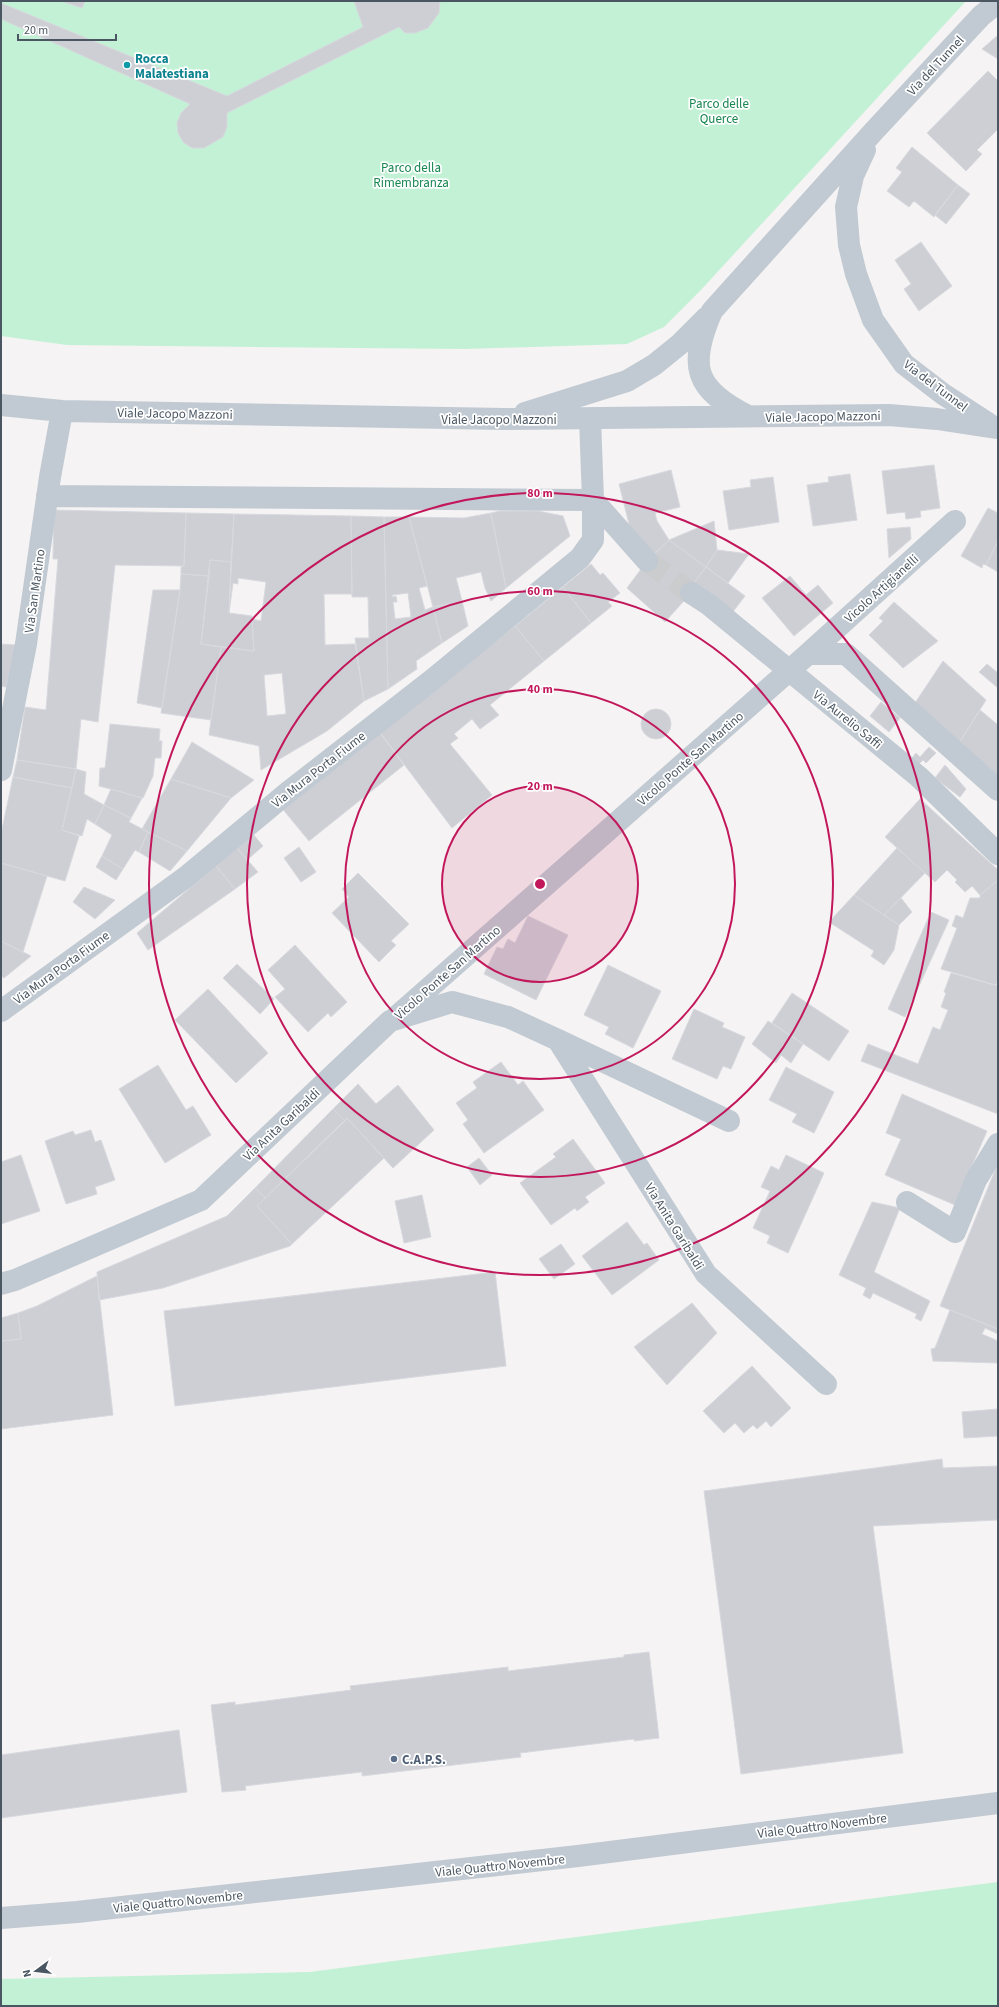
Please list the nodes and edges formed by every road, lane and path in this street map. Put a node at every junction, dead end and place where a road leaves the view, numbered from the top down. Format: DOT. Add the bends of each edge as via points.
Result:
graph roads {
  1 [pos="998,2"];
  2 [pos="874,130"];
  3 [pos="712,311"];
  4 [pos="1,404"];
  5 [pos="62,411"];
  6 [pos="748,416"];
  7 [pos="504,419"];
  8 [pos="590,419"];
  9 [pos="997,429"];
  10 [pos="47,496"];
  11 [pos="594,500"];
  12 [pos="955,521"];
  13 [pos="647,561"];
  14 [pos="700,599"];
  15 [pos="808,654"];
  16 [pos="1,770"];
  17 [pos="998,790"];
  18 [pos="998,854"];
  19 [pos="1,1011"];
  20 [pos="390,1021"];
  21 [pos="558,1040"];
  22 [pos="729,1121"];
  23 [pos="998,1144"];
  24 [pos="907,1202"];
  25 [pos="1,1284"];
  26 [pos="826,1384"];
  27 [pos="998,1803"];
  28 [pos="1,1918"];
  1 -- 2 [label="street, Via del Tunnel" via="981,16"];
  2 -- 3 [label="street, Via del Tunnel"];
  2 -- 9 [label="street, Via del Tunnel" via="853,176 846,207 849,245 856,274 873,320 904,364 943,394"];
  3 -- 6 [label="street, Via del Tunnel" via="698,349 699,369 705,385 734,409"];
  3 -- 7 [label="street, Via del Tunnel" via="680,344 654,365 627,381"];
  4 -- 5 [label="street, Viale Jacopo Mazzoni"];
  5 -- 7 [label="street, Viale Jacopo Mazzoni"];
  5 -- 10 [label="street, Via San Martino"];
  6 -- 8 [label="street, Viale Jacopo Mazzoni"];
  6 -- 9 [label="street, Viale Jacopo Mazzoni" via="889,415 937,419"];
  7 -- 8 [label="street, Viale Jacopo Mazzoni"];
  8 -- 11 [label="street"];
  10 -- 11 [label="street"];
  10 -- 16 [label="street, Via San Martino" via="26,644"];
  11 -- 13 [label="street"];
  11 -- 19 [label="street, Via Mura Porta Fiume" via="593,540 580,558 186,877"];
  12 -- 15 [label="street, Vicolo Artigianelli"];
  14 -- 18 [label="street, Via Aurelio Saffi" via="919,777"];
  15 -- 17 [label="street" via="846,654"];
  15 -- 20 [label="street, Vicolo Ponte San Martino"];
  20 -- 21 [label="street, Via Anita Garibaldi" via="452,1002 508,1017"];
  20 -- 25 [label="street, Via Anita Garibaldi" via="201,1200"];
  21 -- 22 [label="street, Via Anita Garibaldi"];
  21 -- 26 [label="street, Via Anita Garibaldi" via="706,1274"];
  23 -- 24 [label="street" via="976,1180 955,1232"];
  27 -- 28 [label="street, Viale Quattro Novembre" via="578,1856 77,1912"];
}
